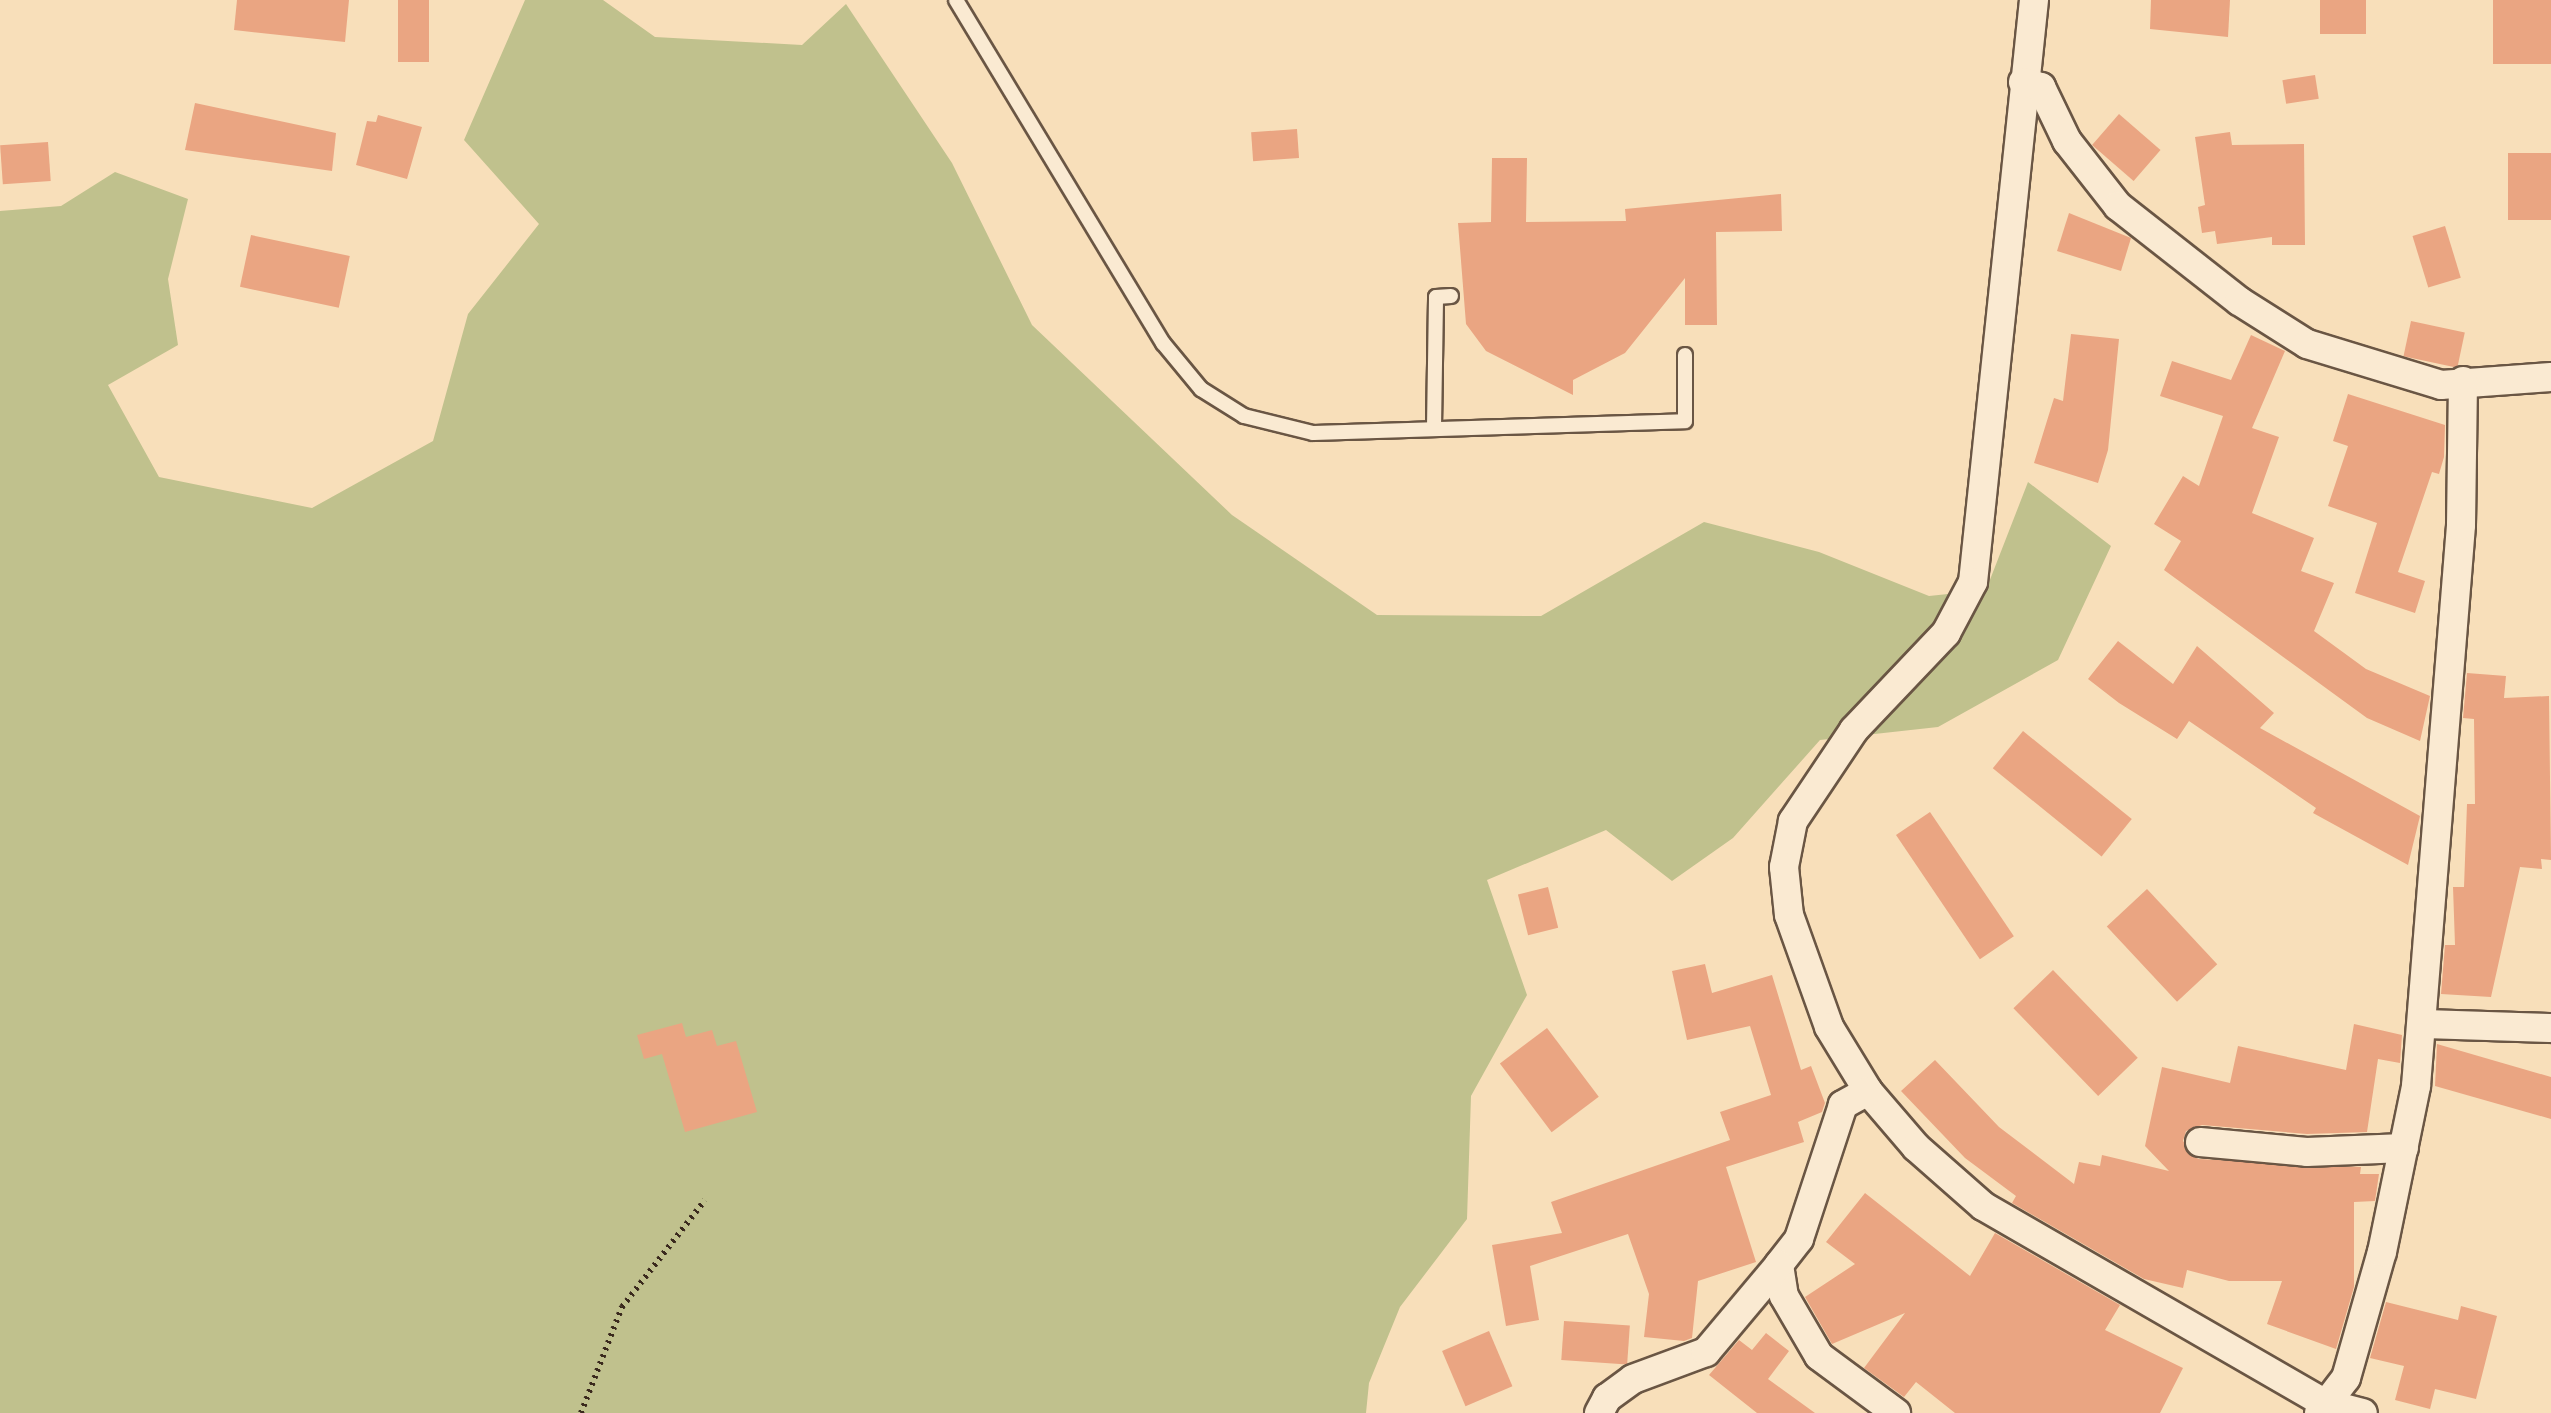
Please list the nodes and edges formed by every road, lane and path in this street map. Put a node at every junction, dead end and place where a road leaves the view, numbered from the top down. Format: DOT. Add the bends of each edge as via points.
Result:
graph roads {
  1 [pos="956,0"];
  2 [pos="2034,0"];
  3 [pos="2023,82"];
  4 [pos="1452,296"];
  5 [pos="1685,355"];
  6 [pos="2551,377"];
  7 [pos="2462,381"];
  8 [pos="1434,427"];
  9 [pos="2423,1024"];
  10 [pos="2551,1028"];
  11 [pos="1868,1091"];
  12 [pos="2200,1142"];
  13 [pos="2404,1148"];
  14 [pos="705,1200"];
  15 [pos="1779,1266"];
  16 [pos="2321,1408"];
  17 [pos="581,1413"];
  18 [pos="1600,1413"];
  19 [pos="1896,1413"];
  20 [pos="2363,1413"];
  1 -- 8 [label="lane" via="1163,343 1201,388 1244,416 1314,432"];
  2 -- 3 [label="street"];
  3 -- 7 [label="street" via="2041,87 2067,141 2118,206 2239,301 2307,344 2441,384"];
  3 -- 11 [label="street" via="1973,582 1946,633 1854,730 1793,821 1784,867 1788,915 1829,1027"];
  4 -- 8 [label="lane" via="1436,297"];
  5 -- 8 [label="lane" via="1685,421"];
  6 -- 7 [label="street"];
  7 -- 9 [label="street" via="2460,525"];
  9 -- 10 [label="street"];
  9 -- 13 [label="street"];
  11 -- 15 [label="street" via="1843,1105 1799,1238"];
  11 -- 16 [label="street" via="1983,1206"];
  12 -- 13 [label="street" via="2308,1152"];
  13 -- 16 [label="street" via="2346,1378"];
  14 -- 17 [label="path" via="622,1307"];
  15 -- 18 [label="street" via="1706,1352 1633,1380 1607,1398"];
  15 -- 19 [label="street" via="1784,1296 1818,1356"];
  16 -- 20 [label="street"];
}
